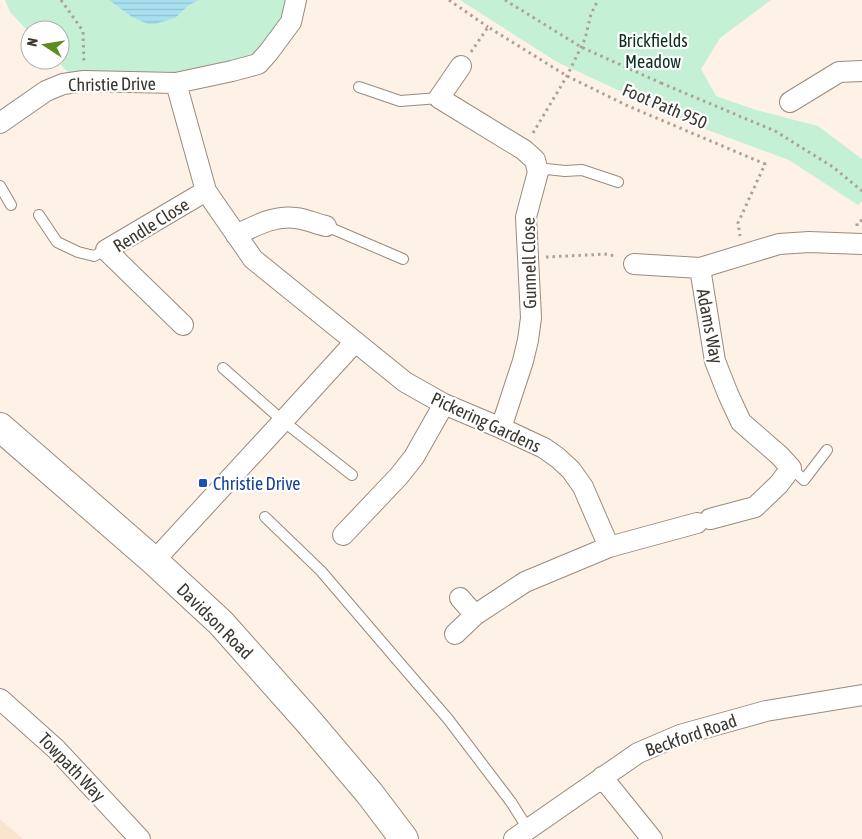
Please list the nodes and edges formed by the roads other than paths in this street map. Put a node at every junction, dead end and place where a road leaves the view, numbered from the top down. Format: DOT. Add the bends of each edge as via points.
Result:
graph roads {
  1 [pos="296,0"];
  2 [pos="461,66"];
  3 [pos="862,71"];
  4 [pos="176,83"];
  5 [pos="359,87"];
  6 [pos="439,98"];
  7 [pos="790,102"];
  8 [pos="0,123"];
  9 [pos="537,168"];
  10 [pos="618,182"];
  11 [pos="0,186"];
  12 [pos="206,191"];
  13 [pos="10,205"];
  14 [pos="39,215"];
  15 [pos="326,226"];
  16 [pos="236,235"];
  17 [pos="862,244"];
  18 [pos="106,250"];
  19 [pos="403,259"];
  20 [pos="634,264"];
  21 [pos="700,268"];
  22 [pos="183,325"];
  23 [pos="355,342"];
  24 [pos="223,368"];
  25 [pos="444,404"];
  26 [pos="283,421"];
  27 [pos="0,427"];
  28 [pos="502,428"];
  29 [pos="827,450"];
  30 [pos="791,468"];
  31 [pos="352,475"];
  32 [pos="265,517"];
  33 [pos="343,535"];
  34 [pos="609,547"];
  35 [pos="154,560"];
  36 [pos="460,598"];
  37 [pos="474,615"];
  38 [pos="455,634"];
  39 [pos="862,696"];
  40 [pos="0,699"];
  41 [pos="602,777"];
  42 [pos="520,836"];
  43 [pos="140,839"];
  44 [pos="404,839"];
  45 [pos="652,839"];
  1 -- 4 [label="street, Christie Drive" via="292,22 258,64"];
  2 -- 6 [label="street"];
  3 -- 7 [label="street" via="839,72"];
  4 -- 8 [label="street, Christie Drive" via="84,81 63,84 46,91"];
  4 -- 12 [label="street, Christie Drive"];
  5 -- 6 [label="lane" via="400,101"];
  6 -- 9 [label="street" via="524,150 535,160"];
  9 -- 10 [label="lane" via="582,170"];
  9 -- 28 [label="street, Gunnell Close" via="526,217 531,318 523,361"];
  11 -- 13 [label="lane"];
  12 -- 16 [label="street, Christie Drive"];
  12 -- 18 [label="street, Rendle Close"];
  14 -- 18 [label="lane" via="57,242 94,256"];
  15 -- 16 [label="street" via="296,218 276,218"];
  15 -- 19 [label="lane"];
  16 -- 23 [label="street, Christie Drive" via="253,259"];
  17 -- 21 [label="street, Adams Way" via="779,244"];
  18 -- 22 [label="street, Rendle Close"];
  20 -- 21 [label="street, Adams Way"];
  21 -- 30 [label="street, Adams Way" via="715,361 731,401 741,422"];
  23 -- 25 [label="street, Pickering Gardens" via="404,382"];
  23 -- 26 [label="street"];
  24 -- 26 [label="lane"];
  25 -- 28 [label="street, Pickering Gardens"];
  25 -- 33 [label="street" via="414,456 394,482"];
  26 -- 31 [label="lane"];
  26 -- 35 [label="street"];
  27 -- 35 [label="street, Davidson Road"];
  28 -- 34 [label="street, Pickering Gardens" via="544,448 571,470 583,487"];
  29 -- 30 [label="lane" via="804,480"];
  30 -- 34 [label="street" via="755,507"];
  32 -- 42 [label="lane" via="320,571 448,720 511,802"];
  34 -- 37 [label="street" via="525,582"];
  35 -- 44 [label="street, Davidson Road" via="248,653 370,794"];
  36 -- 37 [label="street"];
  37 -- 38 [label="street"];
  39 -- 41 [label="street, Beckford Road" via="766,711 680,735 638,753"];
  40 -- 43 [label="street, Towpath Way" via="56,749"];
  41 -- 42 [label="street, Beckford Road"];
  41 -- 45 [label="street"];
}
